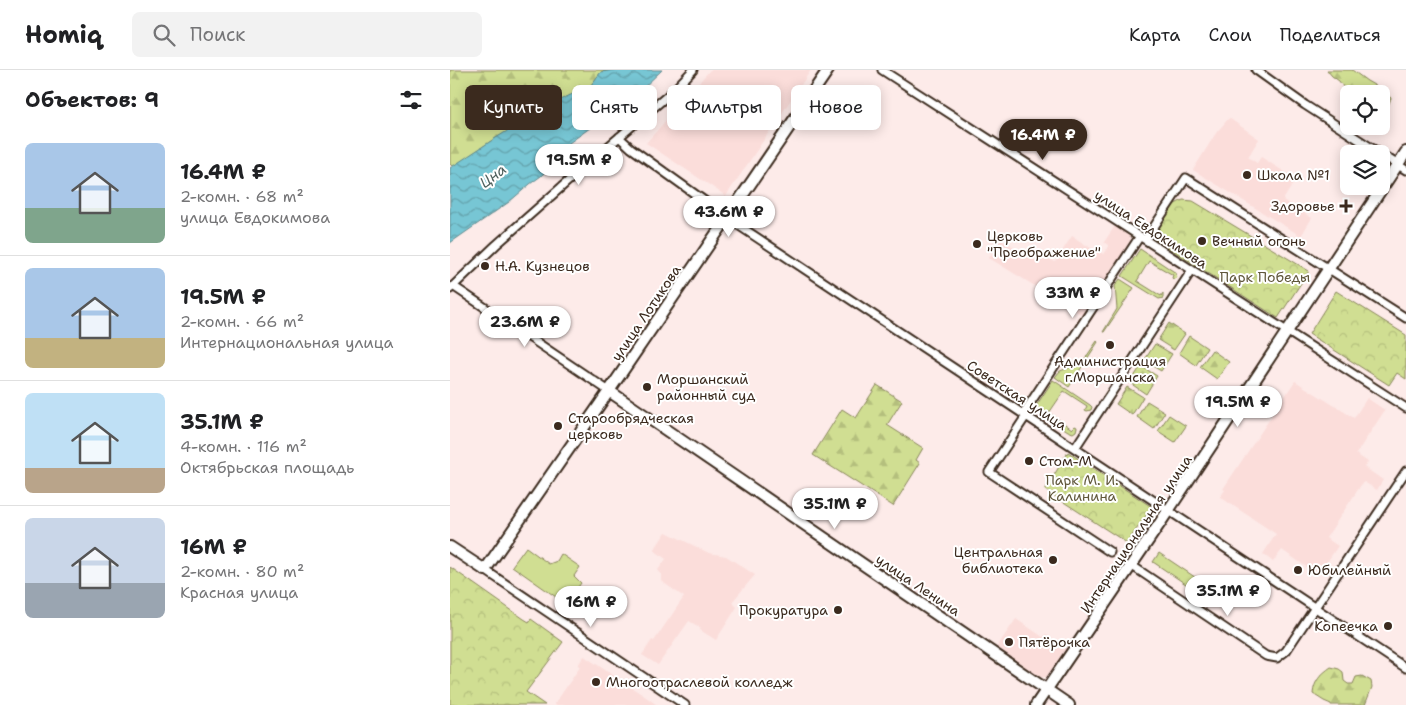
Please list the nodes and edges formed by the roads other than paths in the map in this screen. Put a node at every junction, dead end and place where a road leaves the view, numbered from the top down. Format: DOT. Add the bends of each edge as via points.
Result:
graph roads {
  1 [pos="693,70"];
  2 [pos="828,70"];
  3 [pos="882,70"];
  4 [pos="1256,70"];
  5 [pos="619,137"];
  6 [pos="1367,145"];
  7 [pos="1406,152"];
  8 [pos="1390,160"];
  9 [pos="1402,167"];
  10 [pos="728,218"];
  11 [pos="1143,238"];
  12 [pos="1329,268"];
  13 [pos="1192,270"];
  14 [pos="452,288"];
  15 [pos="1406,318"];
  16 [pos="1287,332"];
  17 [pos="609,391"];
  18 [pos="1406,408"];
  19 [pos="1025,415"];
  20 [pos="1075,448"];
  21 [pos="1406,471"];
  22 [pos="1169,510"];
  23 [pos="450,546"];
  24 [pos="1110,552"];
  25 [pos="1130,566"];
  26 [pos="485,570"];
  27 [pos="1316,607"];
  28 [pos="1406,668"];
  29 [pos="1047,689"];
  30 [pos="685,705"];
  31 [pos="1036,705"];
  32 [pos="1069,705"];
  1 -- 5 [label="street"];
  2 -- 10 [label="street, улица Лотикова"];
  3 -- 11 [label="street, улица Евдокимова"];
  4 -- 6 [label="street"];
  5 -- 10 [label="street, Советская улица"];
  5 -- 14 [label="street"];
  7 -- 9 [label="street, Интернациональная улица"];
  8 -- 9 [label="street"];
  9 -- 12 [label="street, Интернациональная улица"];
  10 -- 17 [label="street, улица Лотикова"];
  10 -- 19 [label="street, Советская улица"];
  11 -- 12 [label="street" via="1186,178"];
  11 -- 13 [label="street, улица Евдокимова"];
  11 -- 19 [label="street"];
  12 -- 15 [label="street"];
  12 -- 16 [label="street, Интернациональная улица"];
  13 -- 16 [label="street, улица Евдокимова"];
  13 -- 20 [label="street"];
  14 -- 17 [label="street, улица Ленина"];
  16 -- 18 [label="street, улица Евдокимова"];
  16 -- 22 [label="street, Интернациональная улица"];
  17 -- 26 [label="street, улица Лотикова"];
  17 -- 29 [label="street, улица Ленина"];
  19 -- 20 [label="street, Советская улица"];
  19 -- 24 [label="street" via="989,472"];
  20 -- 22 [label="street, Советская улица"];
  21 -- 27 [label="street"];
  22 -- 25 [label="street, Интернациональная улица"];
  22 -- 27 [label="street, Советская улица"];
  23 -- 26 [label="street"];
  25 -- 27 [label="street" via="1266,656 1277,658 1286,651"];
  25 -- 29 [label="street, Интернациональная улица"];
  26 -- 30 [label="street"];
  27 -- 28 [label="street, Советская улица"];
  29 -- 31 [label="street, Интернациональная улица"];
  29 -- 32 [label="street, улица Ленина"];
}
